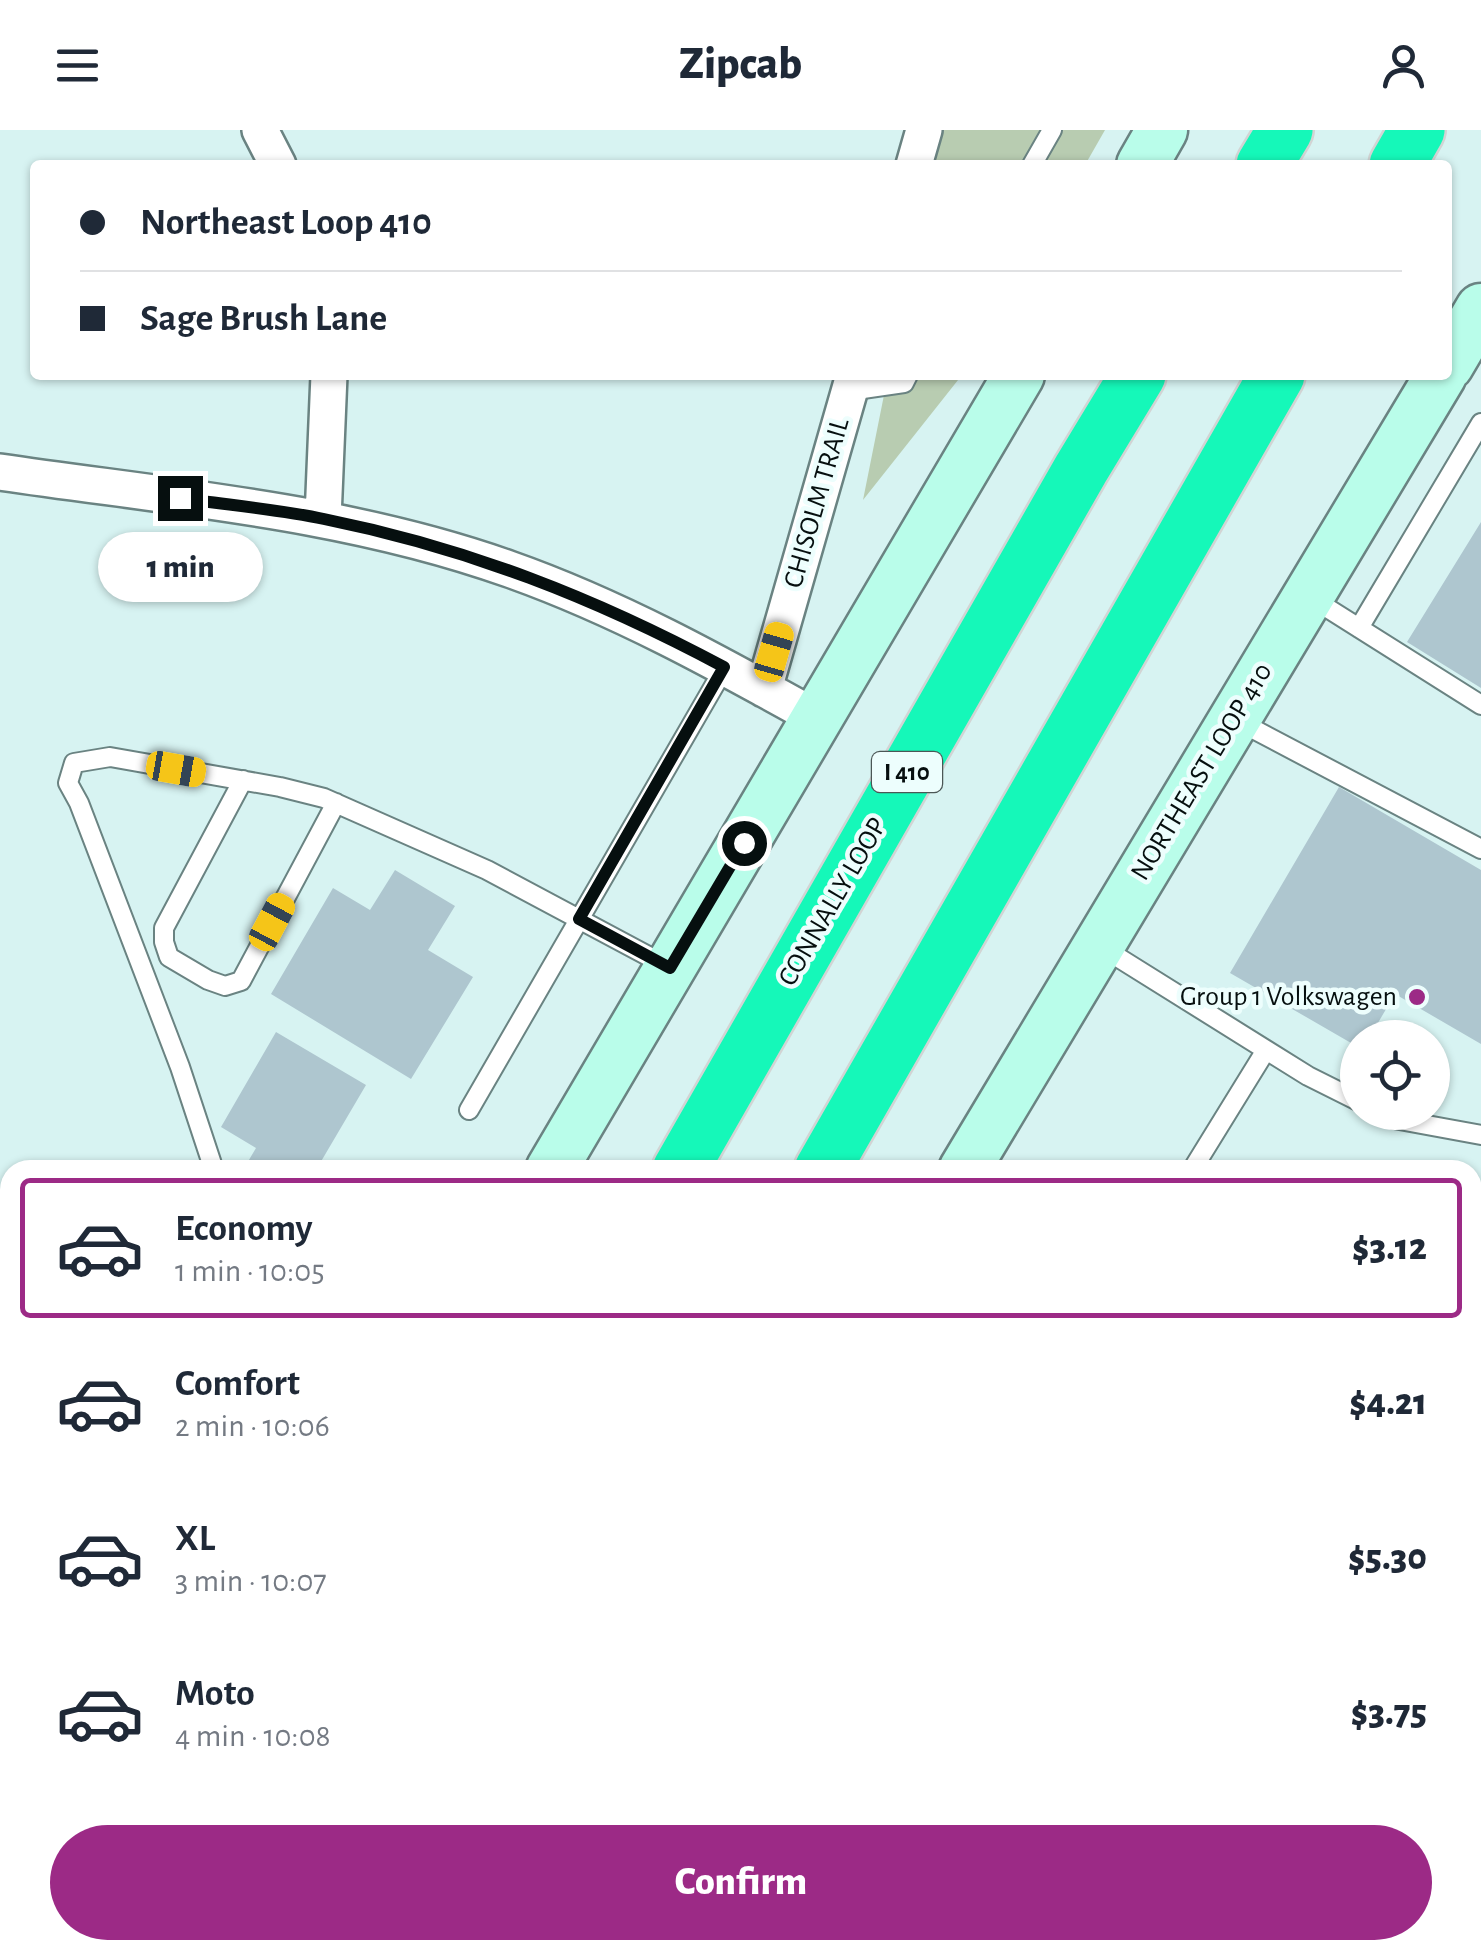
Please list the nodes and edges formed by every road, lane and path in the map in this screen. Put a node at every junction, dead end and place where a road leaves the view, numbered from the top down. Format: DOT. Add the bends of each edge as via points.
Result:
graph roads {
  1 [pos="260,130"];
  2 [pos="924,130"];
  3 [pos="1052,130"];
  4 [pos="1162,130"];
  5 [pos="1255,130"];
  6 [pos="1285,130"];
  7 [pos="1417,130"];
  8 [pos="275,160"];
  9 [pos="915,160"];
  10 [pos="1035,160"];
  11 [pos="1145,160"];
  12 [pos="1240,160"];
  13 [pos="1267,160"];
  14 [pos="1400,160"];
  15 [pos="1481,309"];
  16 [pos="1452,358"];
  17 [pos="329,380"];
  18 [pos="905,380"];
  19 [pos="1016,380"];
  20 [pos="1126,380"];
  21 [pos="1135,380"];
  22 [pos="1274,380"];
  23 [pos="1438,380"];
  24 [pos="852,383"];
  25 [pos="1481,423"];
  26 [pos="1081,469"];
  27 [pos="0,472"];
  28 [pos="323,518"];
  29 [pos="1308,596"];
  30 [pos="1359,628"];
  31 [pos="724,667"];
  32 [pos="764,689"];
  33 [pos="1481,705"];
  34 [pos="817,718"];
  35 [pos="1234,719"];
  36 [pos="242,780"];
  37 [pos="336,803"];
  38 [pos="1481,849"];
  39 [pos="579,919"];
  40 [pos="1099,945"];
  41 [pos="670,968"];
  42 [pos="1266,1050"];
  43 [pos="1340,1092"];
  44 [pos="469,1110"];
  45 [pos="1450,1129"];
  46 [pos="1481,1135"];
  47 [pos="211,1160"];
  48 [pos="557,1160"];
  49 [pos="686,1160"];
  50 [pos="828,1160"];
  51 [pos="970,1160"];
  52 [pos="1198,1160"];
  1 -- 8 [label="street"];
  2 -- 9 [label="street"];
  3 -- 10 [label="lane"];
  4 -- 11 [label="main road"];
  5 -- 12 [label="highway"];
  6 -- 13 [label="highway"];
  7 -- 14 [label="highway"];
  15 -- 16 [label="main road"];
  17 -- 28 [label="street"];
  18 -- 24 [label="lane"];
  19 -- 34 [label="main road"];
  20 -- 26 [label="highway"];
  21 -- 26 [label="highway, CONNALLY LOOP / I 410"];
  22 -- 50 [label="highway"];
  23 -- 29 [label="main road, NORTHEAST LOOP 410"];
  24 -- 32 [label="street, CHISOLM TRAIL"];
  25 -- 30 [label="lane"];
  26 -- 49 [label="highway, CONNALLY LOOP / I 410"];
  27 -- 28 [label="street"];
  28 -- 31 [label="street" via="507,568"];
  29 -- 30 [label="lane"];
  29 -- 35 [label="main road, NORTHEAST LOOP 410"];
  30 -- 33 [label="lane"];
  31 -- 32 [label="street"];
  31 -- 39 [label="lane"];
  32 -- 34 [label="street"];
  34 -- 41 [label="main road"];
  35 -- 38 [label="lane"];
  35 -- 40 [label="main road, NORTHEAST LOOP 410"];
  36 -- 37 [label="lane"];
  36 -- 37 [label="lane" via="164,928 169,957 225,986 241,981"];
  36 -- 47 [label="lane" via="110,757 74,763 68,783"];
  37 -- 39 [label="lane"];
  39 -- 41 [label="lane"];
  39 -- 44 [label="lane"];
  40 -- 42 [label="lane"];
  40 -- 51 [label="main road, NORTHEAST LOOP 410"];
  41 -- 48 [label="main road"];
  42 -- 43 [label="lane"];
  42 -- 52 [label="lane"];
  45 -- 46 [label="lane"];
}
